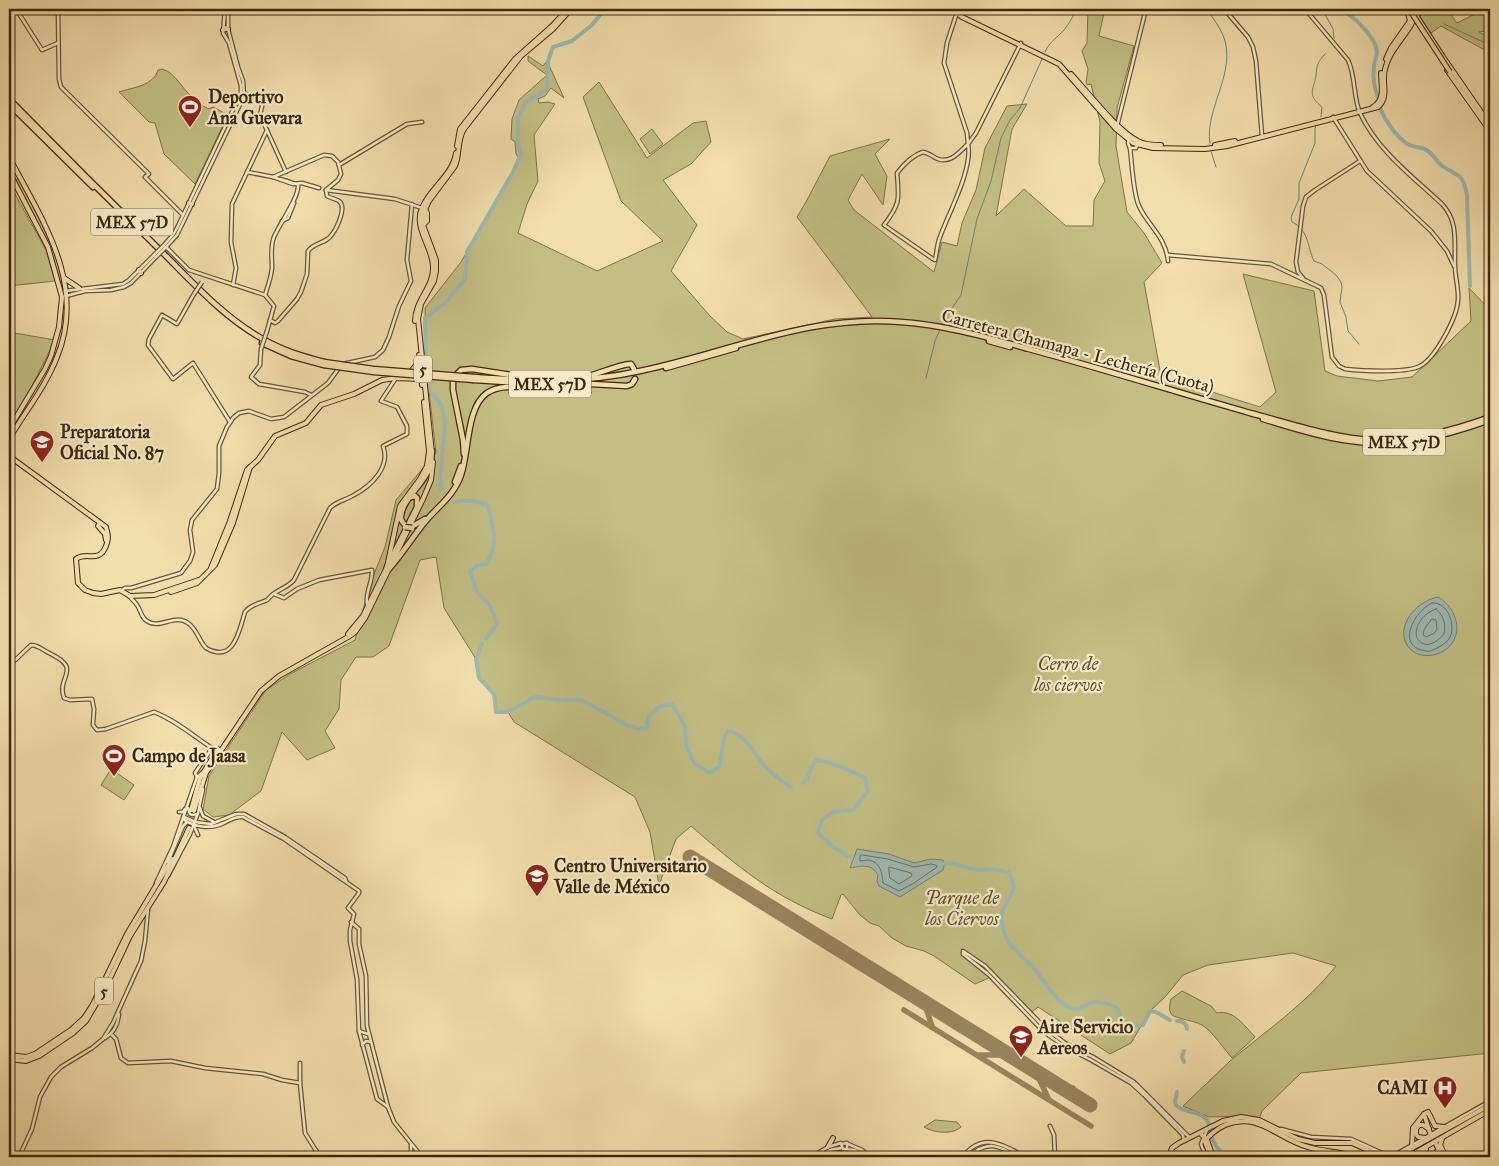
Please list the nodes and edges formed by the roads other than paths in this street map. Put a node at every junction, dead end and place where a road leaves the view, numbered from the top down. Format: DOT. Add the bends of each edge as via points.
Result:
graph roads {
  1 [pos="16,9"];
  2 [pos="58,9"];
  3 [pos="226,9"];
  4 [pos="570,9"];
  5 [pos="1146,9"];
  6 [pos="1224,9"];
  7 [pos="1305,9"];
  8 [pos="1409,9"];
  9 [pos="1427,9"];
  10 [pos="955,10"];
  11 [pos="1413,19"];
  12 [pos="1420,28"];
  13 [pos="225,29"];
  14 [pos="1408,29"];
  15 [pos="58,43"];
  16 [pos="1020,44"];
  17 [pos="1454,77"];
  18 [pos="244,93"];
  19 [pos="9,99"];
  20 [pos="9,104"];
  21 [pos="1359,111"];
  22 [pos="1334,118"];
  23 [pos="422,122"];
  24 [pos="1490,125"];
  25 [pos="1117,126"];
  26 [pos="267,130"];
  27 [pos="1490,131"];
  28 [pos="1262,135"];
  29 [pos="1134,139"];
  30 [pos="1128,140"];
  31 [pos="968,144"];
  32 [pos="1138,144"];
  33 [pos="1130,148"];
  34 [pos="9,157"];
  35 [pos="1360,161"];
  36 [pos="339,165"];
  37 [pos="247,172"];
  38 [pos="286,172"];
  39 [pos="17,173"];
  40 [pos="9,174"];
  41 [pos="273,177"];
  42 [pos="297,184"];
  43 [pos="319,188"];
  44 [pos="326,190"];
  45 [pos="191,203"];
  46 [pos="412,204"];
  47 [pos="423,208"];
  48 [pos="183,215"];
  49 [pos="165,247"];
  50 [pos="1168,256"];
  51 [pos="1168,261"];
  52 [pos="1455,267"];
  53 [pos="140,272"];
  54 [pos="205,276"];
  55 [pos="64,278"];
  56 [pos="1304,279"];
  57 [pos="233,285"];
  58 [pos="79,288"];
  59 [pos="61,292"];
  60 [pos="67,294"];
  61 [pos="265,295"];
  62 [pos="62,297"];
  63 [pos="270,320"];
  64 [pos="54,347"];
  65 [pos="60,348"];
  66 [pos="420,359"];
  67 [pos="324,364"];
  68 [pos="634,369"];
  69 [pos="398,378"];
  70 [pos="474,378"];
  71 [pos="423,379"];
  72 [pos="635,379"];
  73 [pos="548,382"];
  74 [pos="572,382"];
  75 [pos="565,384"];
  76 [pos="425,391"];
  77 [pos="311,395"];
  78 [pos="1490,418"];
  79 [pos="230,422"];
  80 [pos="9,429"];
  81 [pos="9,439"];
  82 [pos="432,451"];
  83 [pos="9,456"];
  84 [pos="410,498"];
  85 [pos="397,515"];
  86 [pos="100,523"];
  87 [pos="424,523"];
  88 [pos="405,527"];
  89 [pos="412,527"];
  90 [pos="107,544"];
  91 [pos="388,568"];
  92 [pos="131,588"];
  93 [pos="122,590"];
  94 [pos="274,594"];
  95 [pos="128,595"];
  96 [pos="368,605"];
  97 [pos="9,666"];
  98 [pos="205,772"];
  99 [pos="197,777"];
  100 [pos="189,804"];
  101 [pos="200,805"];
  102 [pos="194,811"];
  103 [pos="179,812"];
  104 [pos="184,818"];
  105 [pos="187,822"];
  106 [pos="194,823"];
  107 [pos="216,823"];
  108 [pos="184,828"];
  109 [pos="190,834"];
  110 [pos="198,835"];
  111 [pos="166,877"];
  112 [pos="346,880"];
  113 [pos="160,881"];
  114 [pos="148,908"];
  115 [pos="351,922"];
  116 [pos="118,1011"];
  117 [pos="359,1031"];
  118 [pos="111,1034"];
  119 [pos="368,1034"];
  120 [pos="103,1038"];
  121 [pos="370,1042"];
  122 [pos="362,1045"];
  123 [pos="9,1055"];
  124 [pos="9,1059"];
  125 [pos="300,1063"];
  126 [pos="1124,1077"];
  127 [pos="300,1083"];
  128 [pos="1490,1101"];
  129 [pos="1490,1105"];
  130 [pos="388,1107"];
  131 [pos="1490,1110"];
  132 [pos="1424,1114"];
  133 [pos="1430,1116"];
  134 [pos="1050,1126"];
  135 [pos="9,1129"];
  136 [pos="1275,1129"];
  137 [pos="1444,1129"];
  138 [pos="1432,1132"];
  139 [pos="1184,1134"];
  140 [pos="1203,1136"];
  141 [pos="833,1138"];
  142 [pos="1190,1138"];
  143 [pos="1425,1138"];
  144 [pos="1442,1138"];
  145 [pos="1184,1141"];
  146 [pos="411,1143"];
  147 [pos="842,1143"];
  148 [pos="848,1144"];
  149 [pos="994,1144"];
  150 [pos="1434,1145"];
  151 [pos="1412,1146"];
  152 [pos="828,1147"];
  153 [pos="842,1148"];
  154 [pos="847,1148"];
  155 [pos="316,1150"];
  156 [pos="1209,1152"];
  157 [pos="1436,1152"];
  158 [pos="9,1154"];
  159 [pos="19,1157"];
  160 [pos="311,1157"];
  161 [pos="320,1157"];
  162 [pos="411,1157"];
  163 [pos="422,1157"];
  164 [pos="811,1157"];
  165 [pos="817,1157"];
  166 [pos="868,1157"];
  167 [pos="963,1157"];
  168 [pos="968,1157"];
  169 [pos="1018,1157"];
  170 [pos="1025,1157"];
  171 [pos="1055,1157"];
  172 [pos="1169,1157"];
  173 [pos="1186,1157"];
  174 [pos="1199,1157"];
  175 [pos="1207,1157"];
  176 [pos="1213,1157"];
  177 [pos="1357,1157"];
  178 [pos="1383,1157"];
  179 [pos="1396,1157"];
  180 [pos="1408,1157"];
  181 [pos="1423,1157"];
  182 [pos="1434,1157"];
  183 [pos="1442,1157"];
  1 -- 15 [label="street" via="42,50"];
  2 -- 15 [label="street"];
  3 -- 13 [label="street"];
  4 -- 47 [label="main road, 5" via="522,56 467,125 461,136 456,166"];
  5 -- 25 [label="street"];
  6 -- 28 [label="street" via="1253,46"];
  7 -- 21 [label="street" via="1348,60"];
  8 -- 11 [label="main road"];
  8 -- 11 [label="main road"];
  8 -- 17 [label="main road, bridge"];
  9 -- 11 [label="street"];
  10 -- 16 [label="main road"];
  10 -- 31 [label="street" via="944,63"];
  11 -- 12 [label="main road"];
  11 -- 14 [label="main road"];
  11 -- 17 [label="main road" via="1437,47"];
  11 -- 21 [label="main road" via="1391,48 1384,64 1380,100 1374,106"];
  12 -- 14 [label="main road"];
  12 -- 17 [label="main road"];
  13 -- 18 [label="street"];
  13 -- 45 [label="street" via="241,93"];
  14 -- 21 [label="main road" via="1384,69 1382,103"];
  15 -- 48 [label="street" via="61,87 148,174 145,178"];
  16 -- 25 [label="main road" via="1059,64"];
  16 -- 31 [label="street"];
  17 -- 24 [label="main road"];
  17 -- 27 [label="main road"];
  18 -- 26 [label="street" via="263,102 260,114"];
  18 -- 45 [label="street"];
  19 -- 67 [label="highway, Carretera Chamapa - Lechería (Cuota) / MEX 57D" via="230,317 275,346"];
  20 -- 67 [label="highway, Carretera Chamapa - Lechería (Cuota) / MEX 57D" via="228,319 274,349"];
  21 -- 22 [label="main road"];
  21 -- 52 [label="street" via="1383,149 1451,215 1455,229"];
  22 -- 28 [label="main road"];
  22 -- 35 [label="street"];
  23 -- 36 [label="street" via="407,124"];
  25 -- 29 [label="main road"];
  25 -- 30 [label="main road"];
  26 -- 37 [label="street"];
  26 -- 38 [label="street"];
  28 -- 32 [label="main road" via="1205,149 1152,148"];
  29 -- 30 [label="street"];
  29 -- 32 [label="main road"];
  30 -- 32 [label="main road"];
  30 -- 33 [label="street"];
  31 -- 31 [label="street" via="948,160 920,153 897,173 898,202 884,225 935,260 939,239 964,177"];
  32 -- 33 [label="street" via="1136,148"];
  33 -- 50 [label="street" via="1138,206 1156,230"];
  34 -- 39 [label="main road"];
  35 -- 52 [label="street" via="1431,231"];
  35 -- 56 [label="street" via="1309,195 1303,206 1296,267"];
  36 -- 38 [label="street" via="335,158 324,155"];
  36 -- 44 [label="street" via="341,174"];
  37 -- 41 [label="street"];
  37 -- 57 [label="street" via="232,204 232,245 236,268"];
  38 -- 41 [label="street"];
  39 -- 40 [label="main road" via="17,179"];
  39 -- 55 [label="main road" via="52,241"];
  40 -- 59 [label="main road" via="48,247"];
  41 -- 42 [label="street"];
  42 -- 43 [label="street"];
  42 -- 61 [label="street" via="298,194 288,218 282,221 273,240 271,272"];
  44 -- 46 [label="street"];
  44 -- 63 [label="street" via="327,196 341,205 337,226 329,238 310,248 301,292 286,313 275,322"];
  45 -- 48 [label="street"];
  45 -- 49 [label="street" via="175,238"];
  46 -- 47 [label="street"];
  46 -- 77 [label="street" via="407,260 411,281 383,350 375,357 344,364 328,383"];
  47 -- 66 [label="main road, 5" via="423,225 436,265 434,281 418,314"];
  47 -- 66 [label="main road, 5" via="420,224 432,256 433,270 432,280 415,314"];
  48 -- 49 [label="street"];
  49 -- 53 [label="street, bridge"];
  49 -- 54 [label="street" via="189,270"];
  50 -- 51 [label="street"];
  50 -- 56 [label="street" via="1271,264"];
  52 -- 56 [label="street" via="1458,298 1452,323 1425,364 1409,369 1354,370 1339,366 1332,357 1323,292"];
  53 -- 58 [label="street" via="120,285"];
  53 -- 60 [label="street" via="131,283 121,288"];
  54 -- 57 [label="street"];
  54 -- 79 [label="street, bridge" via="177,324 162,315 148,342 173,379 193,363"];
  55 -- 58 [label="main road"];
  55 -- 60 [label="main road"];
  57 -- 61 [label="street"];
  58 -- 60 [label="street"];
  59 -- 60 [label="street"];
  59 -- 62 [label="main road"];
  60 -- 62 [label="street"];
  60 -- 65 [label="main road" via="66,328"];
  61 -- 63 [label="street" via="274,306"];
  62 -- 64 [label="main road"];
  63 -- 77 [label="street, bridge" via="260,349 259,367 250,377 259,384"];
  64 -- 65 [label="main road"];
  64 -- 80 [label="main road" via="45,369"];
  65 -- 81 [label="main road" via="54,364"];
  66 -- 69 [label="main road" via="412,371"];
  66 -- 71 [label="main road, 5"];
  66 -- 76 [label="main road" via="425,364"];
  67 -- 70 [label="highway, Carretera Chamapa - Lechería (Cuota) / MEX 57D, bridge"];
  68 -- 74 [label="highway" via="625,363"];
  69 -- 71 [label="main road"];
  69 -- 94 [label="street" via="381,400 397,407 407,431 404,436 383,446 384,461 376,478 360,492 330,508 294,580"];
  69 -- 95 [label="main road" via="382,380 321,405 306,423 274,436 247,470 211,571 199,580 154,594"];
  70 -- 73 [label="highway, Carretera Chamapa - Lechería (Cuota) / MEX 57D"];
  70 -- 75 [label="highway, Carretera Chamapa - Lechería (Cuota) / MEX 57D"];
  71 -- 76 [label="main road, 5"];
  71 -- 85 [label="main road, 5" via="428,461"];
  72 -- 74 [label="highway" via="627,386"];
  73 -- 74 [label="highway, Carretera Chamapa - Lechería (Cuota) / MEX 57D"];
  73 -- 89 [label="highway" via="472,369 457,374 453,379 453,390 464,448 460,467 448,495"];
  74 -- 75 [label="highway, Carretera Chamapa - Lechería (Cuota) / MEX 57D"];
  74 -- 78 [label="highway, Carretera Chamapa - Lechería (Cuota) / MEX 57D" via="641,371 737,344 827,324 875,320 941,326 972,333 1345,437 1379,440 1417,437"];
  74 -- 78 [label="highway, Carretera Chamapa - Lechería (Cuota) / MEX 57D" via="642,374 823,327 872,323 933,328 972,336 1344,440 1378,443 1418,441 1445,435"];
  75 -- 87 [label="highway" via="494,389 483,396 473,414 465,462 456,488"];
  76 -- 82 [label="main road, 5"];
  77 -- 79 [label="street" via="280,418 270,419 249,411 239,413"];
  79 -- 92 [label="street" via="219,446 217,489 191,523 193,552 190,562 178,574"];
  82 -- 84 [label="highway" via="430,467"];
  82 -- 91 [label="main road, 5" via="428,489"];
  83 -- 86 [label="main road"];
  84 -- 88 [label="highway" via="401,515"];
  84 -- 91 [label="highway" via="417,498 417,507"];
  85 -- 88 [label="highway"];
  85 -- 91 [label="main road, 5"];
  86 -- 90 [label="main road" via="98,526 105,534"];
  86 -- 90 [label="main road" via="106,527"];
  87 -- 89 [label="highway"];
  87 -- 91 [label="highway" via="403,554"];
  88 -- 89 [label="highway, bridge"];
  90 -- 93 [label="main road" via="99,556 77,558 77,581 92,593"];
  91 -- 96 [label="main road, 5"];
  91 -- 98 [label="main road, 5" via="355,632 270,682"];
  92 -- 93 [label="street"];
  92 -- 95 [label="street"];
  93 -- 95 [label="main road"];
  94 -- 95 [label="street" via="248,608 234,645 226,651 216,652 206,648 187,622 178,619 156,624 148,622"];
  94 -- 96 [label="street" via="284,598 319,580 372,570"];
  96 -- 98 [label="main road, 5" via="350,633 278,674 260,689"];
  97 -- 99 [label="street" via="31,645 62,659 67,669 64,698 92,700 97,730 154,712 179,723 184,730 212,748 195,773"];
  98 -- 99 [label="street"];
  98 -- 101 [label="street"];
  98 -- 102 [label="main road, 5"];
  99 -- 100 [label="street"];
  100 -- 102 [label="street" via="189,813 192,815"];
  100 -- 103 [label="street" via="184,812"];
  100 -- 104 [label="street"];
  101 -- 102 [label="street"];
  101 -- 107 [label="street" via="202,816"];
  102 -- 106 [label="street"];
  104 -- 105 [label="street"];
  104 -- 106 [label="street"];
  104 -- 108 [label="street"];
  105 -- 106 [label="street"];
  105 -- 108 [label="street"];
  106 -- 107 [label="street"];
  106 -- 109 [label="street"];
  106 -- 110 [label="street"];
  106 -- 112 [label="street" via="213,827 243,817 284,839"];
  107 -- 112 [label="street" via="244,814 285,837"];
  108 -- 109 [label="street" via="190,827"];
  108 -- 111 [label="main road, 5"];
  108 -- 113 [label="main road, 5" via="179,846"];
  109 -- 111 [label="street" via="170,875"];
  111 -- 113 [label="main road, 5"];
  112 -- 115 [label="street" via="359,891 348,908 354,914"];
  113 -- 114 [label="main road, 5"];
  113 -- 123 [label="main road, 5" via="127,934 90,1011 78,1024 31,1056"];
  114 -- 116 [label="street" via="141,961"];
  114 -- 124 [label="main road, 5" via="86,1021 39,1056 26,1061"];
  115 -- 117 [label="street"];
  115 -- 119 [label="street" via="359,929 366,976"];
  116 -- 118 [label="street" via="118,1020"];
  116 -- 120 [label="street"];
  117 -- 119 [label="street"];
  117 -- 122 [label="street"];
  118 -- 120 [label="street"];
  118 -- 127 [label="street" via="116,1039 121,1058 128,1063 171,1061 263,1074"];
  119 -- 121 [label="street"];
  120 -- 159 [label="street" via="51,1077 40,1097 32,1129"];
  121 -- 122 [label="street"];
  121 -- 130 [label="street"];
  122 -- 130 [label="street" via="377,1099"];
  125 -- 127 [label="street"];
  126 -- 126 [label="street" via="1046,1029 985,966 963,951 1044,1032"];
  126 -- 139 [label="street"];
  127 -- 155 [label="street" via="305,1133"];
  128 -- 137 [label="street"];
  129 -- 137 [label="main road"];
  130 -- 146 [label="street" via="394,1122"];
  131 -- 144 [label="main road"];
  132 -- 133 [label="main road" via="1428,1112"];
  132 -- 138 [label="main road"];
  132 -- 151 [label="main road" via="1412,1128"];
  133 -- 137 [label="main road" via="1435,1126"];
  133 -- 138 [label="main road"];
  134 -- 171 [label="street" via="1054,1135"];
  135 -- 158 [label="main road"];
  136 -- 140 [label="main road" via="1259,1120 1241,1117 1223,1121"];
  136 -- 151 [label="street" via="1311,1137 1351,1138 1387,1154 1398,1154"];
  136 -- 178 [label="main road" via="1310,1142 1352,1143"];
  137 -- 138 [label="main road"];
  137 -- 179 [label="main road"];
  138 -- 143 [label="street"];
  138 -- 143 [label="main road" via="1423,1124 1419,1125 1416,1134"];
  139 -- 142 [label="street"];
  139 -- 145 [label="street"];
  140 -- 142 [label="main road"];
  140 -- 156 [label="main road"];
  140 -- 175 [label="street" via="1202,1147"];
  140 -- 176 [label="main road"];
  140 -- 177 [label="main road" via="1225,1125 1250,1120 1261,1123 1291,1142"];
  141 -- 152 [label="main road"];
  142 -- 145 [label="main road"];
  143 -- 151 [label="street"];
  144 -- 150 [label="main road"];
  144 -- 183 [label="main road"];
  145 -- 172 [label="main road" via="1172,1148"];
  146 -- 162 [label="street"];
  146 -- 163 [label="street"];
  147 -- 148 [label="street"];
  147 -- 152 [label="street"];
  147 -- 153 [label="street"];
  148 -- 154 [label="street"];
  148 -- 166 [label="street" via="862,1150"];
  149 -- 167 [label="street" via="982,1144"];
  149 -- 168 [label="street"];
  149 -- 169 [label="street"];
  149 -- 170 [label="street" via="1007,1146"];
  150 -- 157 [label="main road"];
  150 -- 180 [label="main road"];
  150 -- 181 [label="main road" via="1423,1152"];
  150 -- 183 [label="main road"];
  152 -- 164 [label="street"];
  153 -- 154 [label="street"];
  153 -- 165 [label="street"];
  154 -- 166 [label="street"];
  155 -- 160 [label="street"];
  155 -- 161 [label="street"];
  156 -- 175 [label="main road"];
  156 -- 176 [label="street"];
  157 -- 182 [label="main road"];
  157 -- 183 [label="main road"];
  173 -- 174 [label="main road"];
}
